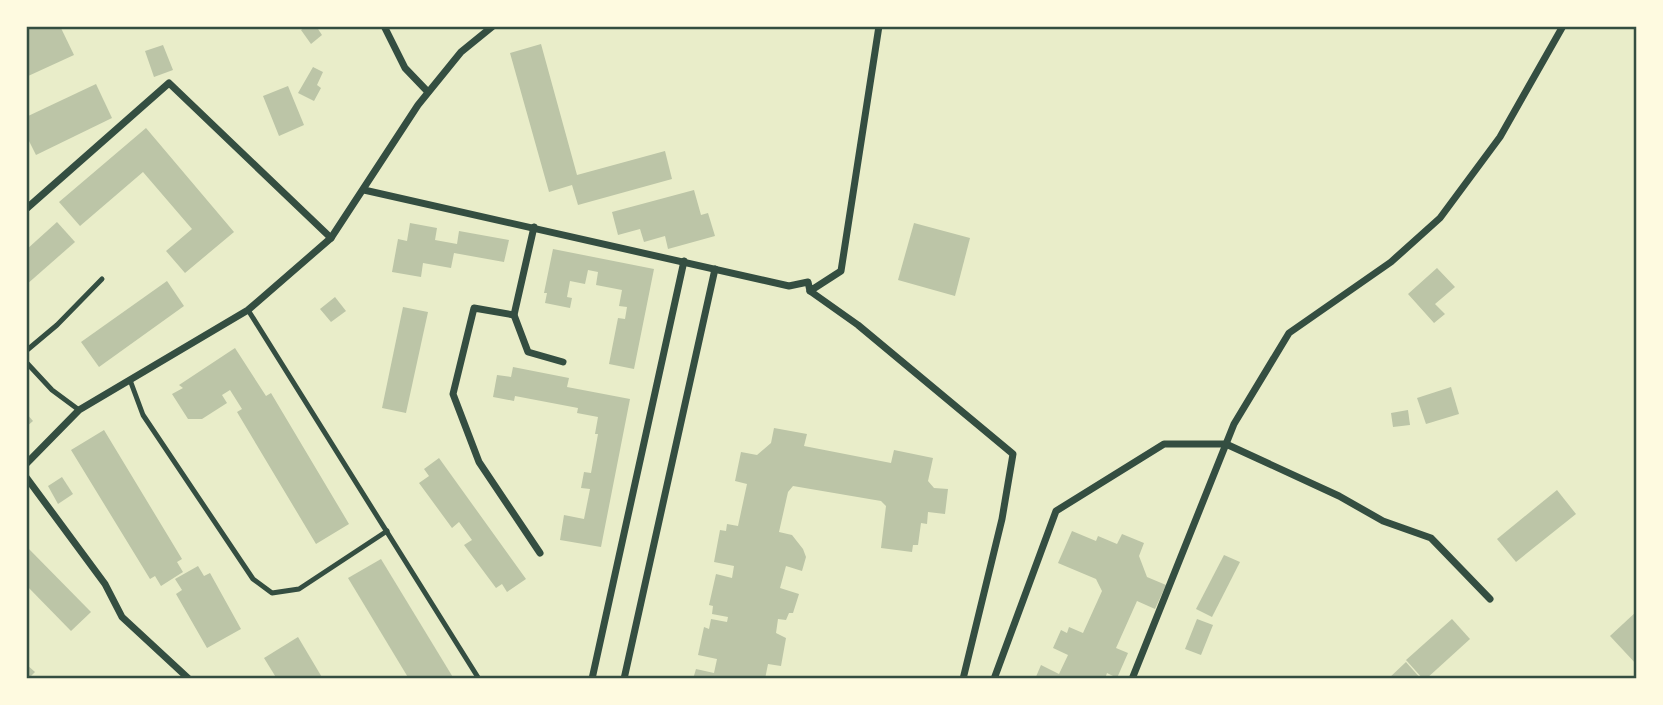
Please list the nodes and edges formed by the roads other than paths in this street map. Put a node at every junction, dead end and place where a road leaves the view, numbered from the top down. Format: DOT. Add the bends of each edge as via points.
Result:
graph roads {
  1 [pos="384,26"];
  2 [pos="493,26"];
  3 [pos="879,26"];
  4 [pos="1563,26"];
  5 [pos="428,92"];
  6 [pos="364,190"];
  7 [pos="26,209"];
  8 [pos="534,227"];
  9 [pos="331,238"];
  10 [pos="684,261"];
  11 [pos="715,269"];
  12 [pos="102,279"];
  13 [pos="810,290"];
  14 [pos="248,310"];
  15 [pos="514,315"];
  16 [pos="26,351"];
  17 [pos="26,362"];
  18 [pos="563,362"];
  19 [pos="130,380"];
  20 [pos="79,410"];
  21 [pos="1226,444"];
  22 [pos="26,464"];
  23 [pos="26,477"];
  24 [pos="387,531"];
  25 [pos="540,553"];
  26 [pos="1490,599"];
  27 [pos="189,679"];
  28 [pos="479,679"];
  29 [pos="592,679"];
  30 [pos="624,679"];
  31 [pos="963,679"];
  32 [pos="994,679"];
  33 [pos="1132,679"];
  1 -- 5 [label="street" via="405,68"];
  2 -- 5 [label="street" via="461,52"];
  3 -- 13 [label="street" via="841,271"];
  4 -- 21 [label="street" via="1500,137 1440,218 1391,262 1289,333"];
  5 -- 6 [label="street"];
  6 -- 8 [label="street"];
  6 -- 9 [label="street"];
  7 -- 9 [label="street" via="169,83"];
  8 -- 10 [label="street"];
  8 -- 15 [label="street"];
  9 -- 14 [label="street"];
  10 -- 11 [label="street"];
  10 -- 29 [label="street"];
  11 -- 13 [label="street" via="789,286 808,282"];
  11 -- 30 [label="street"];
  12 -- 16 [label="lane"];
  13 -- 31 [label="street" via="1013,454"];
  14 -- 19 [label="street"];
  14 -- 24 [label="lane"];
  15 -- 18 [label="street" via="528,352"];
  15 -- 25 [label="street" via="474,308 453,394 479,462"];
  17 -- 20 [label="lane"];
  19 -- 20 [label="street"];
  19 -- 24 [label="lane" via="143,415 253,579 272,593 299,589"];
  20 -- 22 [label="street"];
  21 -- 26 [label="street" via="1383,521 1431,538"];
  21 -- 32 [label="street" via="1164,444 1056,511"];
  21 -- 33 [label="street"];
  23 -- 27 [label="street" via="105,584 122,617"];
  24 -- 28 [label="lane"];
}
